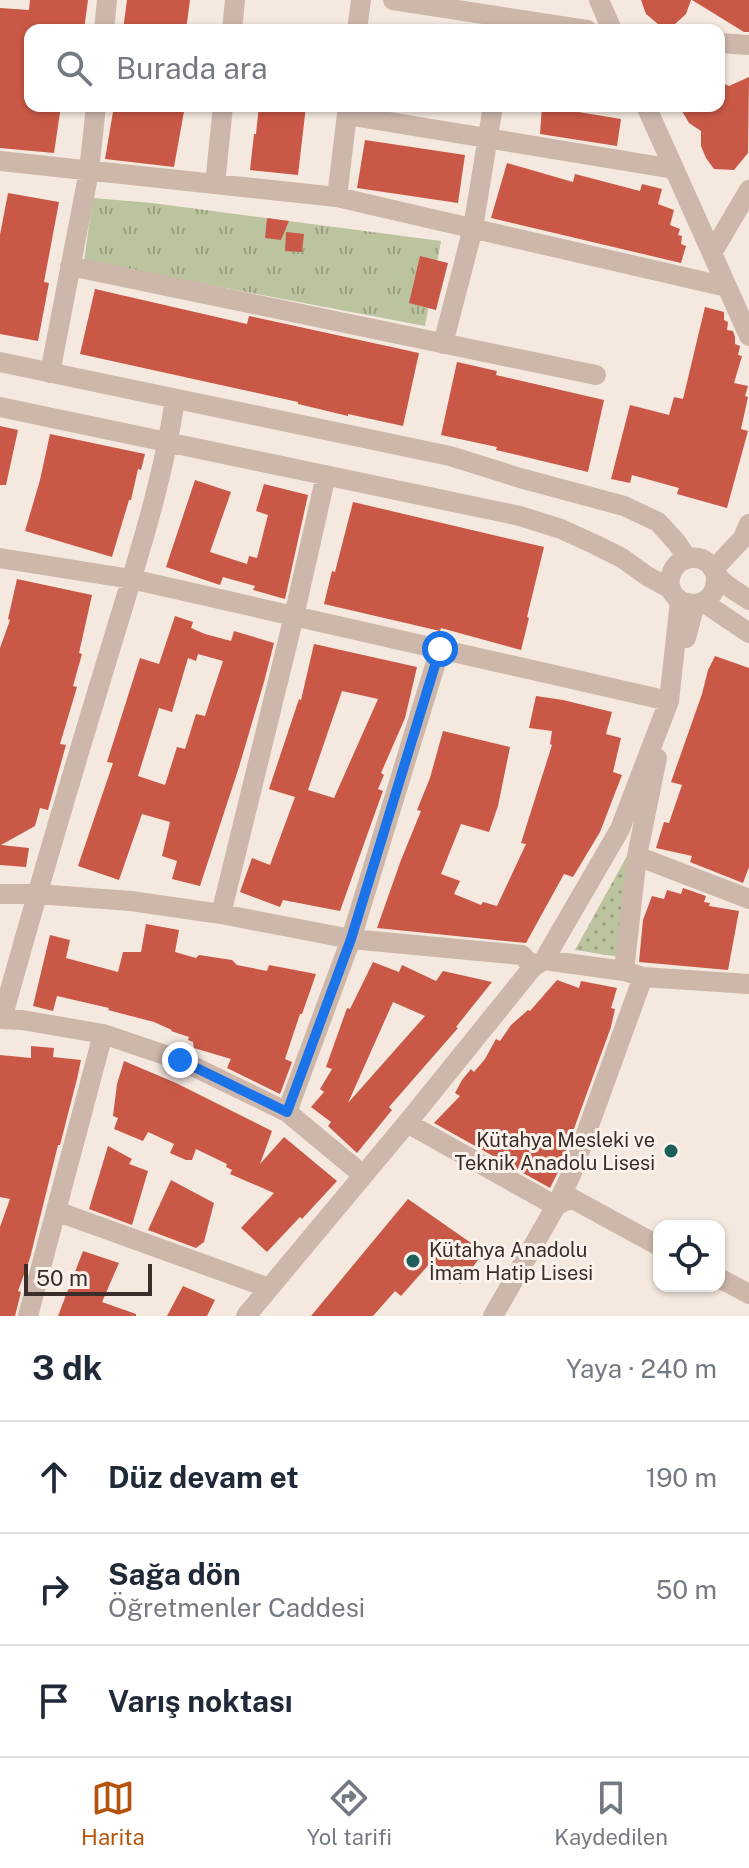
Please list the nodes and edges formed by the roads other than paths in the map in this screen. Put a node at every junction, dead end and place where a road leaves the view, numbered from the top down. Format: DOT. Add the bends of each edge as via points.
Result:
graph roads {
  1 [pos="107,0"];
  2 [pos="235,0"];
  3 [pos="361,0"];
  4 [pos="393,0"];
  5 [pos="599,0"];
  6 [pos="105,24"];
  7 [pos="233,24"];
  8 [pos="358,24"];
  9 [pos="506,24"];
  10 [pos="609,24"];
  11 [pos="725,43"];
  12 [pos="749,45"];
  13 [pos="95,112"];
  14 [pos="222,112"];
  15 [pos="347,112"];
  16 [pos="357,112"];
  17 [pos="492,112"];
  18 [pos="649,112"];
  19 [pos="489,138"];
  20 [pos="0,161"];
  21 [pos="674,169"];
  22 [pos="89,171"];
  23 [pos="215,184"];
  24 [pos="749,190"];
  25 [pos="337,197"];
  26 [pos="473,228"];
  27 [pos="712,253"];
  28 [pos="70,266"];
  29 [pos="727,287"];
  30 [pos="749,336"];
  31 [pos="443,344"];
  32 [pos="0,362"];
  33 [pos="50,373"];
  34 [pos="596,375"];
  35 [pos="175,399"];
  36 [pos="0,407"];
  37 [pos="168,443"];
  38 [pos="326,475"];
  39 [pos="746,531"];
  40 [pos="692,558"];
  41 [pos="1,561"];
  42 [pos="715,573"];
  43 [pos="131,579"];
  44 [pos="687,599"];
  45 [pos="749,600"];
  46 [pos="294,616"];
  47 [pos="749,633"];
  48 [pos="440,649"];
  49 [pos="669,701"];
  50 [pos="637,856"];
  51 [pos="0,894"];
  52 [pos="37,894"];
  53 [pos="749,899"];
  54 [pos="221,914"];
  55 [pos="351,939"];
  56 [pos="539,964"];
  57 [pos="633,974"];
  58 [pos="749,984"];
  59 [pos="1,1019"];
  60 [pos="103,1034"];
  61 [pos="287,1112"];
  62 [pos="407,1123"];
  63 [pos="363,1175"];
  64 [pos="556,1206"];
  65 [pos="56,1211"];
  66 [pos="653,1243"];
  67 [pos="725,1281"];
  68 [pos="269,1288"];
  69 [pos="749,1294"];
  70 [pos="28,1316"];
  71 [pos="246,1316"];
  72 [pos="493,1316"];
  1 -- 6 [label="street"];
  2 -- 7 [label="street"];
  3 -- 8 [label="street"];
  4 -- 9 [label="street"];
  5 -- 10 [label="street"];
  11 -- 12 [label="street"];
  13 -- 22 [label="street"];
  14 -- 23 [label="street"];
  15 -- 25 [label="street"];
  16 -- 19 [label="street"];
  17 -- 19 [label="street"];
  18 -- 21 [label="street"];
  19 -- 21 [label="street"];
  19 -- 26 [label="street"];
  20 -- 22 [label="street"];
  21 -- 27 [label="street"];
  22 -- 23 [label="street"];
  22 -- 28 [label="street"];
  23 -- 25 [label="street"];
  24 -- 27 [label="street"];
  25 -- 26 [label="street"];
  26 -- 29 [label="street"];
  26 -- 31 [label="street"];
  27 -- 29 [label="street"];
  28 -- 31 [label="street"];
  28 -- 33 [label="street"];
  29 -- 30 [label="street"];
  31 -- 34 [label="street"];
  32 -- 33 [label="street"];
  33 -- 35 [label="street"];
  35 -- 37 [label="street"];
  35 -- 40 [label="street" via="450,456 624,506 658,522"];
  36 -- 37 [label="street"];
  37 -- 38 [label="street"];
  37 -- 43 [label="street"];
  38 -- 44 [label="street" via="561,529 622,558"];
  38 -- 46 [label="street"];
  39 -- 40 [label="street"];
  39 -- 42 [label="street"];
  40 -- 42 [label="street" via="709,563"];
  40 -- 44 [label="street" via="680,561 669,581"];
  41 -- 43 [label="street"];
  42 -- 44 [label="street" via="714,592"];
  42 -- 45 [label="street"];
  43 -- 46 [label="street"];
  43 -- 52 [label="street"];
  44 -- 47 [label="street"];
  44 -- 49 [label="street"];
  46 -- 48 [label="street"];
  46 -- 54 [label="street"];
  48 -- 49 [label="street"];
  48 -- 55 [label="street"];
  49 -- 50 [label="street"];
  49 -- 56 [label="street" via="620,829"];
  50 -- 53 [label="street"];
  50 -- 57 [label="street"];
  51 -- 52 [label="street"];
  52 -- 54 [label="street"];
  52 -- 59 [label="street"];
  54 -- 55 [label="street"];
  55 -- 56 [label="street" via="522,955"];
  55 -- 61 [label="street"];
  56 -- 57 [label="street"];
  56 -- 62 [label="street"];
  57 -- 58 [label="street"];
  57 -- 64 [label="street" via="571,1175"];
  59 -- 60 [label="street"];
  60 -- 61 [label="street" via="180,1060"];
  60 -- 65 [label="street"];
  61 -- 63 [label="street"];
  62 -- 63 [label="street"];
  62 -- 64 [label="street"];
  63 -- 68 [label="street"];
  64 -- 66 [label="street" via="571,1198"];
  64 -- 72 [label="street"];
  65 -- 68 [label="street"];
  65 -- 70 [label="street"];
  67 -- 69 [label="street"];
  68 -- 71 [label="street"];
}
